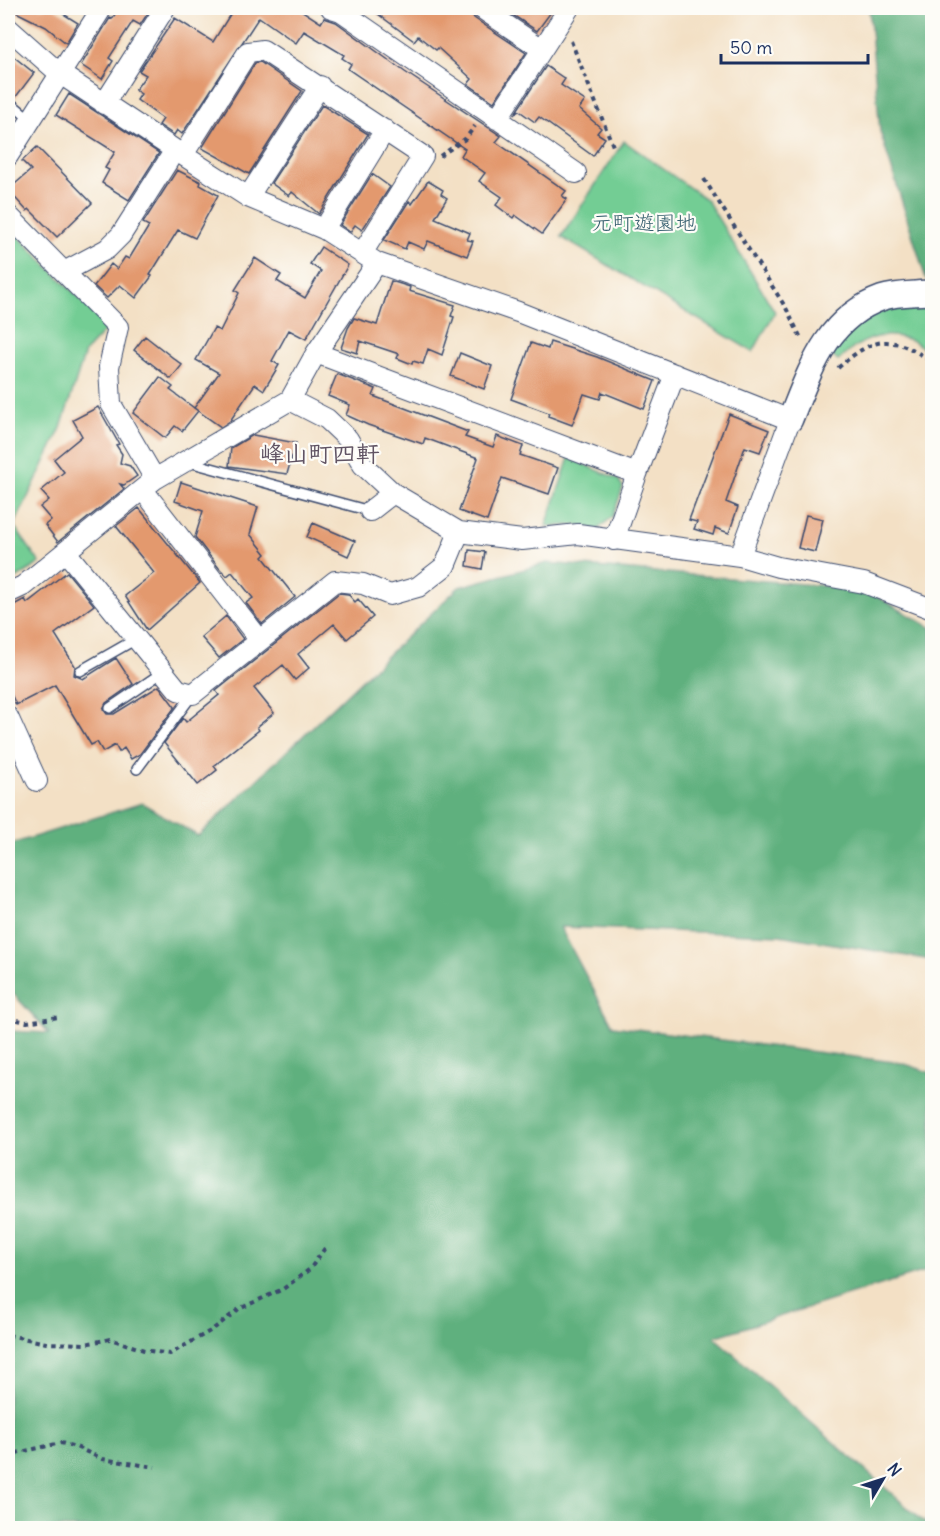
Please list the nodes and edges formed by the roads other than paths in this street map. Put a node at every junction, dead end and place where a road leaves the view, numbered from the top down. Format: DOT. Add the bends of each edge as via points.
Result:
graph roads {
  1 [pos="102,8"];
  2 [pos="165,8"];
  3 [pos="331,8"];
  4 [pos="481,8"];
  5 [pos="569,8"];
  6 [pos="8,28"];
  7 [pos="542,49"];
  8 [pos="59,74"];
  9 [pos="320,86"];
  10 [pos="8,101"];
  11 [pos="104,104"];
  12 [pos="492,115"];
  13 [pos="30,119"];
  14 [pos="385,130"];
  15 [pos="179,153"];
  16 [pos="8,156"];
  17 [pos="576,173"];
  18 [pos="248,197"];
  19 [pos="8,215"];
  20 [pos="324,229"];
  21 [pos="370,257"];
  22 [pos="64,272"];
  23 [pos="933,292"];
  24 [pos="316,353"];
  25 [pos="675,374"];
  26 [pos="290,400"];
  27 [pos="790,420"];
  28 [pos="189,462"];
  29 [pos="637,474"];
  30 [pos="149,485"];
  31 [pos="393,493"];
  32 [pos="370,511"];
  33 [pos="459,532"];
  34 [pos="614,540"];
  35 [pos="66,552"];
  36 [pos="740,556"];
  37 [pos="8,593"];
  38 [pos="933,609"];
  39 [pos="136,639"];
  40 [pos="259,639"];
  41 [pos="80,671"];
  42 [pos="163,672"];
  43 [pos="193,694"];
  44 [pos="110,708"];
  45 [pos="8,717"];
  46 [pos="137,769"];
  47 [pos="37,781"];
  1 -- 8 [label="street"];
  2 -- 11 [label="street"];
  3 -- 12 [label="street" via="341,11"];
  4 -- 7 [label="street"];
  5 -- 7 [label="street"];
  6 -- 8 [label="street"];
  7 -- 12 [label="street"];
  8 -- 11 [label="street"];
  8 -- 13 [label="street"];
  9 -- 14 [label="street"];
  9 -- 15 [label="street" via="263,50 248,52"];
  9 -- 18 [label="street"];
  10 -- 13 [label="lane"];
  11 -- 15 [label="street"];
  12 -- 17 [label="street"];
  13 -- 16 [label="street"];
  14 -- 20 [label="street"];
  14 -- 21 [label="street" via="423,156"];
  15 -- 18 [label="street"];
  15 -- 22 [label="street" via="108,249"];
  18 -- 20 [label="street"];
  19 -- 22 [label="street"];
  20 -- 21 [label="street"];
  21 -- 24 [label="street"];
  21 -- 25 [label="street"];
  22 -- 30 [label="street" via="118,327 109,367 111,404"];
  23 -- 27 [label="street" via="882,298 848,317 820,349"];
  24 -- 26 [label="street"];
  24 -- 29 [label="street"];
  25 -- 27 [label="street"];
  25 -- 29 [label="street"];
  26 -- 28 [label="street" via="232,432"];
  26 -- 31 [label="street" via="327,419 348,439 363,465"];
  27 -- 36 [label="street"];
  28 -- 30 [label="street"];
  28 -- 32 [label="lane"];
  29 -- 34 [label="street"];
  30 -- 35 [label="street"];
  30 -- 40 [label="street"];
  31 -- 32 [label="street"];
  31 -- 33 [label="street"];
  33 -- 34 [label="street" via="522,540 578,534"];
  33 -- 40 [label="street" via="445,566 418,587 390,595 363,584 335,581"];
  34 -- 36 [label="street"];
  35 -- 37 [label="street"];
  35 -- 39 [label="street"];
  36 -- 38 [label="street" via="864,583"];
  39 -- 41 [label="lane"];
  39 -- 42 [label="street"];
  40 -- 43 [label="street"];
  42 -- 43 [label="street" via="178,690"];
  42 -- 44 [label="lane"];
  43 -- 46 [label="lane"];
  45 -- 47 [label="street"];
}
